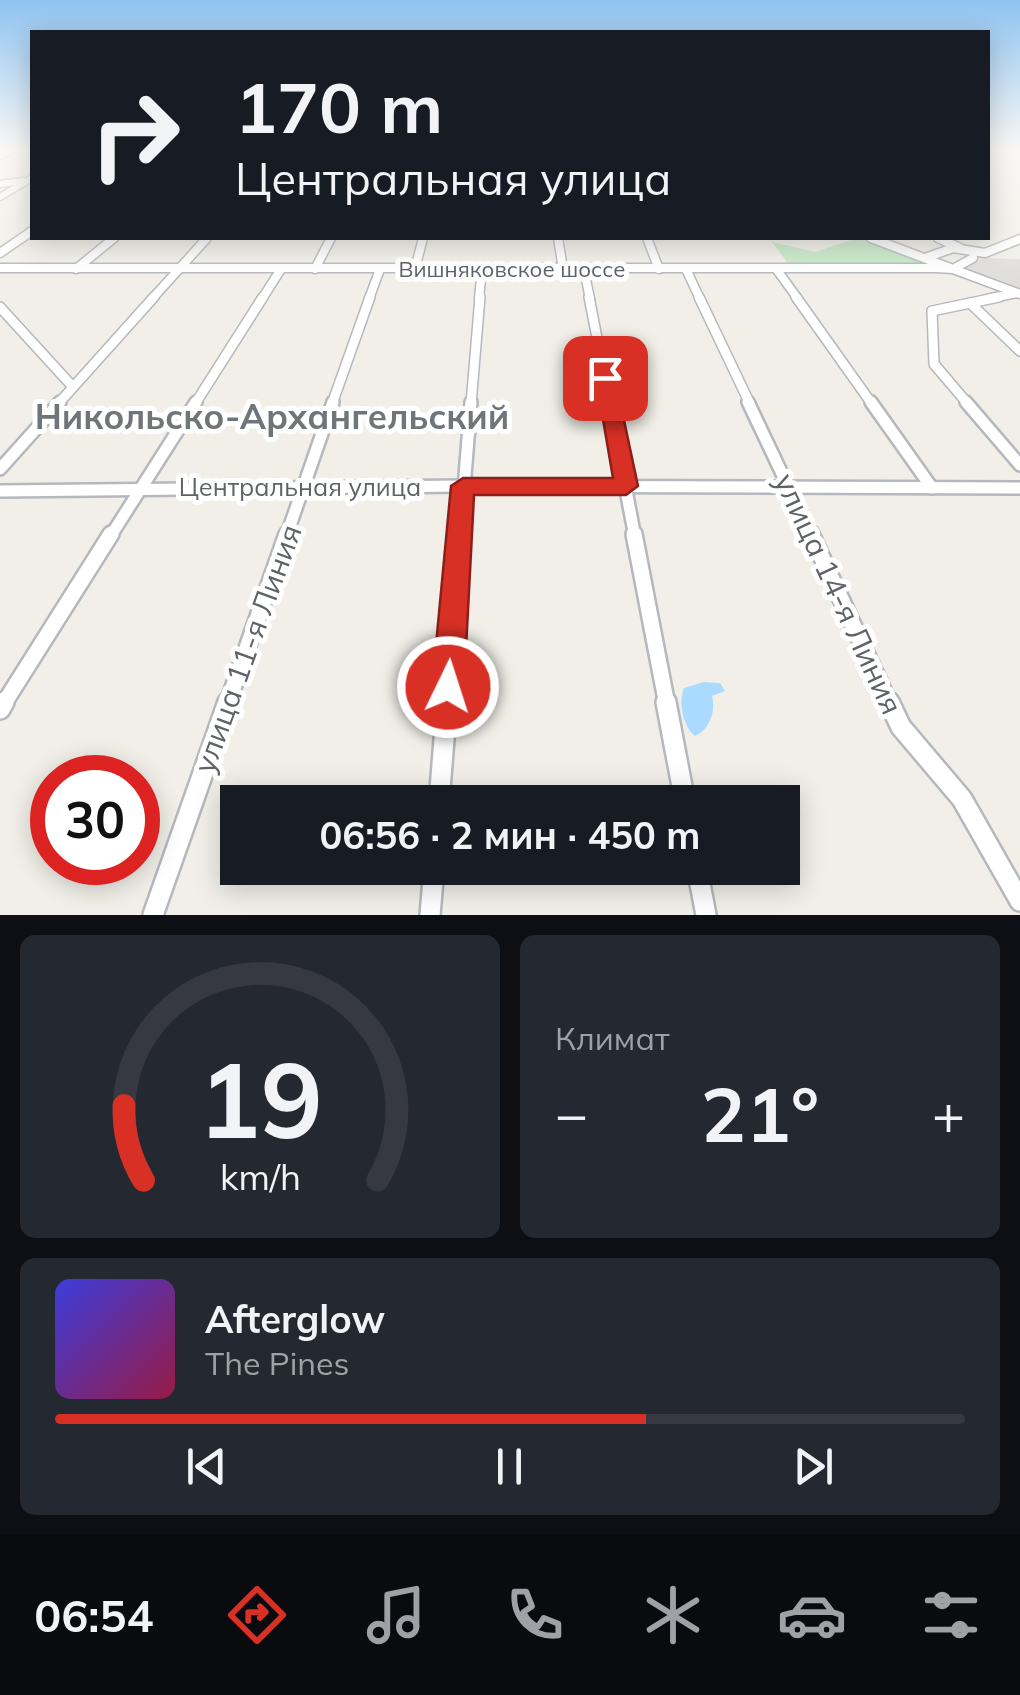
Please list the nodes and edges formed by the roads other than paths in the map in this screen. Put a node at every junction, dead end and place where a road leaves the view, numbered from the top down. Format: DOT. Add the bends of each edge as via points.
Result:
graph roads {
  1 [pos="30,232"];
  2 [pos="112,240"];
  3 [pos="205,240"];
  4 [pos="330,240"];
  5 [pos="423,240"];
  6 [pos="558,240"];
  7 [pos="648,240"];
  8 [pos="876,240"];
  9 [pos="942,240"];
  10 [pos="1020,240"];
  11 [pos="964,250"];
  12 [pos="0,253"];
  13 [pos="925,258"];
  14 [pos="973,258"];
  15 [pos="0,268"];
  16 [pos="315,268"];
  17 [pos="380,268"];
  18 [pos="415,268"];
  19 [pos="482,268"];
  20 [pos="178,269"];
  21 [pos="280,269"];
  22 [pos="562,269"];
  23 [pos="584,269"];
  24 [pos="659,269"];
  25 [pos="686,269"];
  26 [pos="76,270"];
  27 [pos="777,270"];
  28 [pos="954,270"];
  29 [pos="1019,294"];
  30 [pos="970,303"];
  31 [pos="0,307"];
  32 [pos="1020,350"];
  33 [pos="73,387"];
  34 [pos="1020,465"];
  35 [pos="0,469"];
  36 [pos="463,486"];
  37 [pos="626,486"];
  38 [pos="306,487"];
  39 [pos="140,488"];
  40 [pos="788,488"];
  41 [pos="932,488"];
  42 [pos="1020,488"];
  43 [pos="0,491"];
  44 [pos="0,710"];
  45 [pos="440,785"];
  46 [pos="682,785"];
  47 [pos="433,885"];
  48 [pos="700,885"];
  49 [pos="1020,901"];
  50 [pos="153,915"];
  51 [pos="430,915"];
  52 [pos="706,915"];
  1 -- 12 [label="street"];
  2 -- 26 [label="street"];
  3 -- 20 [label="street"];
  4 -- 16 [label="street"];
  5 -- 18 [label="street"];
  6 -- 22 [label="street"];
  7 -- 24 [label="street"];
  8 -- 13 [label="street"];
  9 -- 11 [label="street"];
  10 -- 11 [label="street" via="986,253"];
  11 -- 13 [label="street"];
  13 -- 28 [label="street"];
  14 -- 28 [label="street"];
  15 -- 26 [label="street, Вишняковское шоссе"];
  16 -- 17 [label="street, Вишняковское шоссе"];
  16 -- 21 [label="street, Вишняковское шоссе"];
  17 -- 18 [label="street, Вишняковское шоссе"];
  17 -- 38 [label="street, улица 11-я Линия"];
  18 -- 19 [label="street, Вишняковское шоссе"];
  19 -- 22 [label="street, Вишняковское шоссе"];
  19 -- 36 [label="street"];
  20 -- 21 [label="street, Вишняковское шоссе"];
  20 -- 26 [label="street, Вишняковское шоссе"];
  20 -- 33 [label="street"];
  21 -- 39 [label="street"];
  22 -- 23 [label="street, Вишняковское шоссе"];
  23 -- 24 [label="street, Вишняковское шоссе"];
  23 -- 37 [label="street"];
  24 -- 25 [label="street, Вишняковское шоссе"];
  25 -- 27 [label="street, Вишняковское шоссе"];
  25 -- 40 [label="street, улица 14-я Линия"];
  27 -- 28 [label="street, Вишняковское шоссе"];
  27 -- 41 [label="street"];
  28 -- 29 [label="street, Вишняковское шоссе"];
  29 -- 30 [label="street"];
  30 -- 32 [label="street"];
  30 -- 34 [label="street" via="932,310 934,364"];
  31 -- 33 [label="street"];
  33 -- 35 [label="street"];
  36 -- 37 [label="street, Центральная улица"];
  36 -- 38 [label="street, Центральная улица"];
  36 -- 45 [label="street"];
  37 -- 40 [label="street, Центральная улица"];
  37 -- 46 [label="street"];
  38 -- 39 [label="street, Центральная улица"];
  38 -- 50 [label="street, улица 11-я Линия"];
  39 -- 43 [label="street, Центральная улица"];
  39 -- 44 [label="street"];
  40 -- 41 [label="street, Центральная улица"];
  40 -- 49 [label="street, улица 14-я Линия" via="901,727 962,799"];
  41 -- 42 [label="street, Центральная улица"];
  47 -- 51 [label="street"];
  48 -- 52 [label="street"];
}
